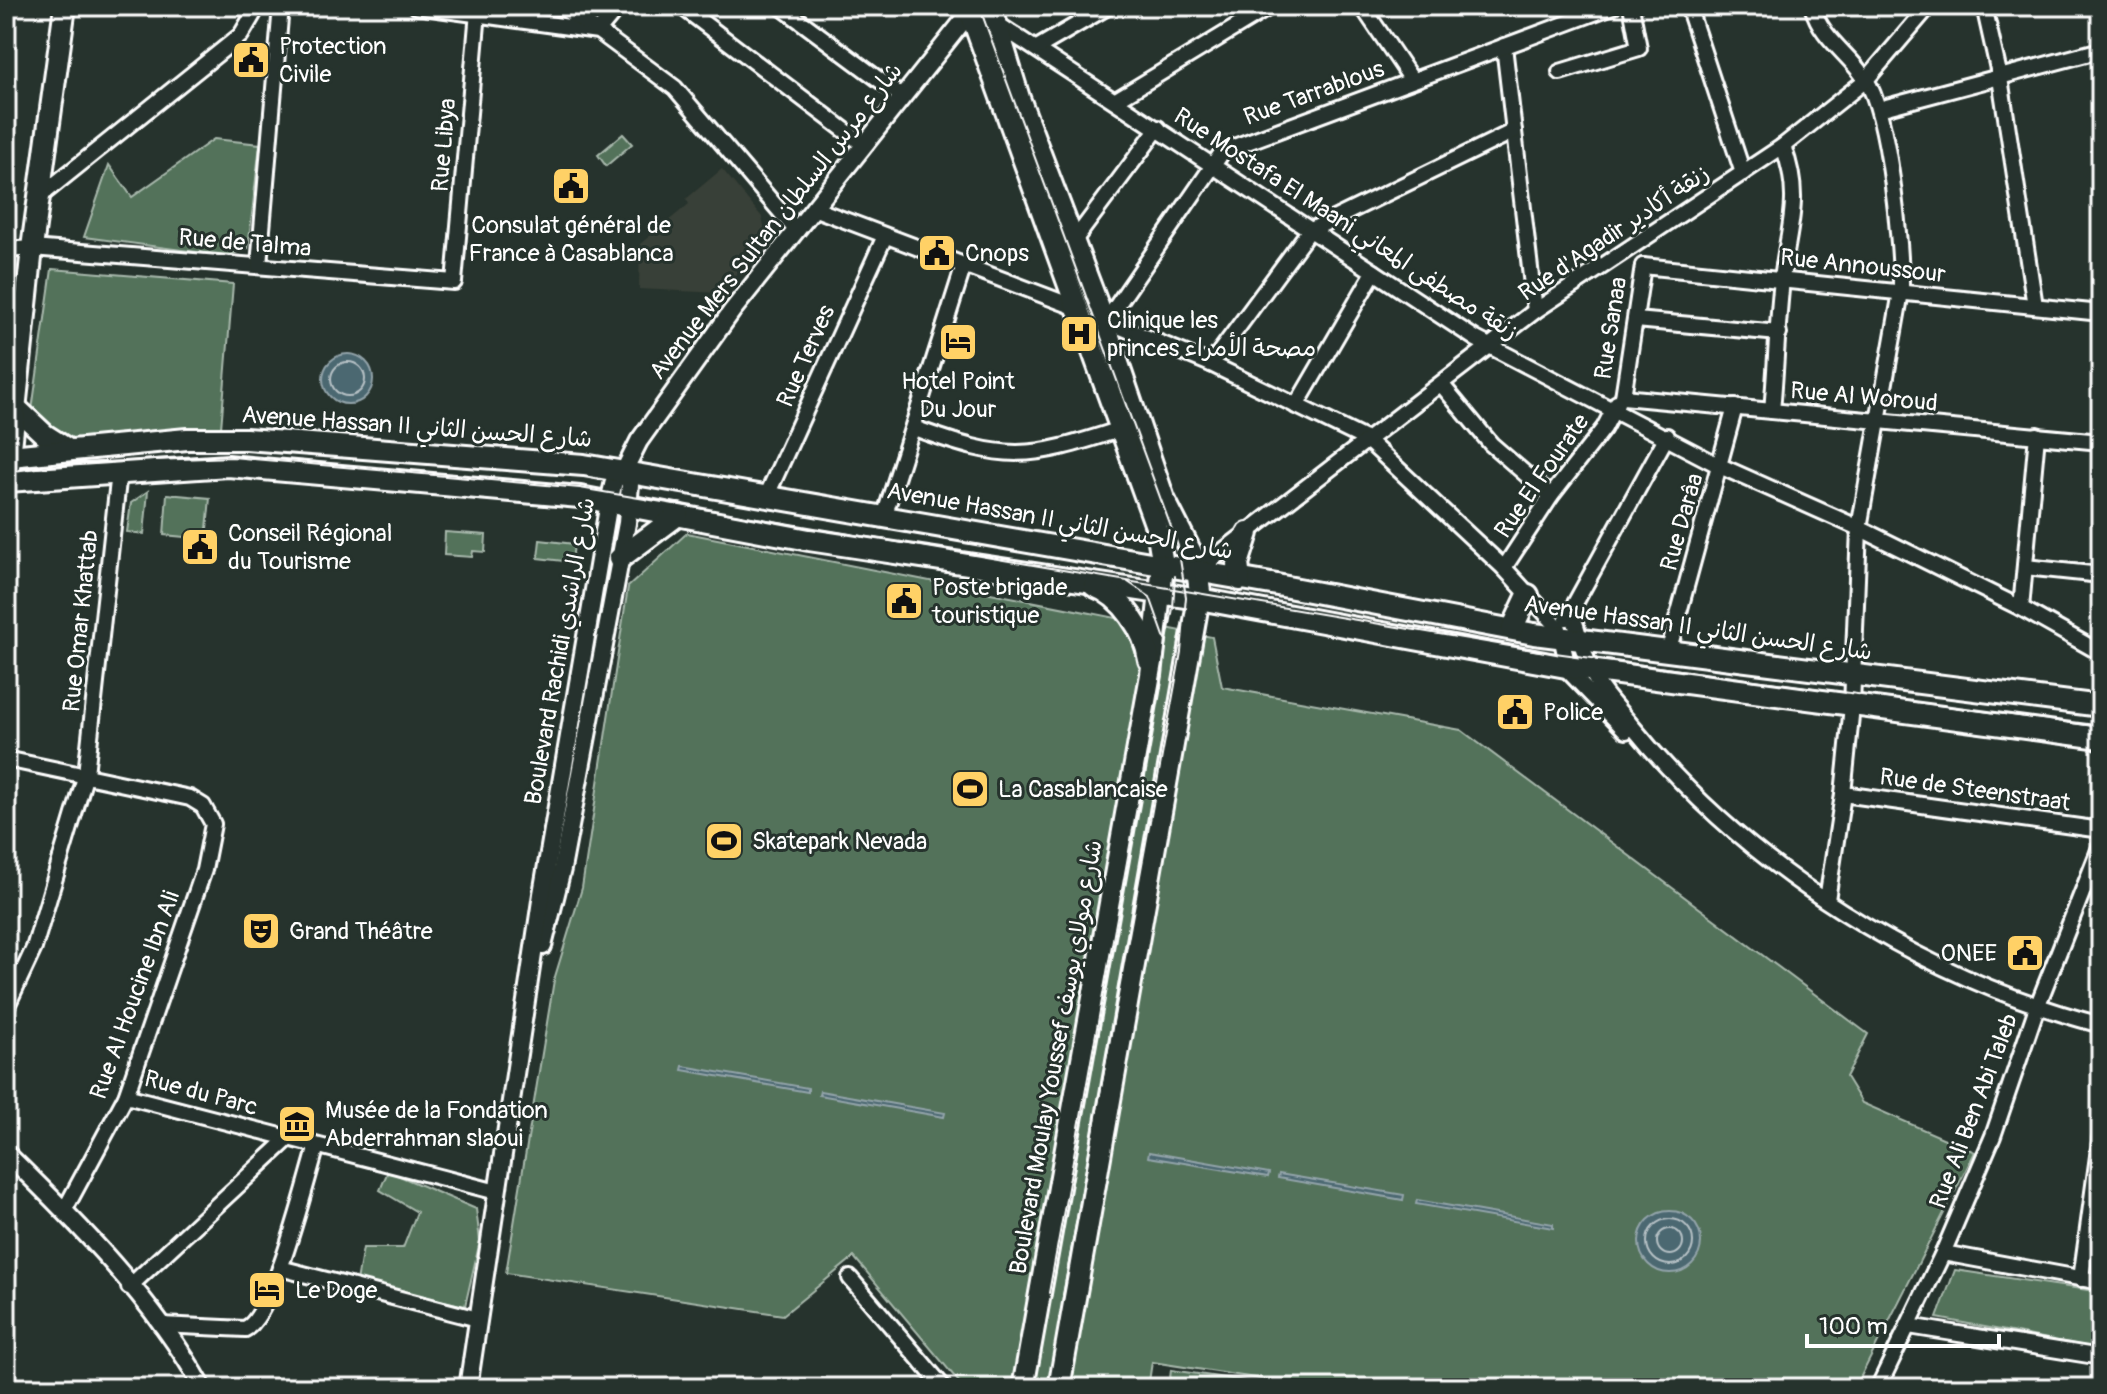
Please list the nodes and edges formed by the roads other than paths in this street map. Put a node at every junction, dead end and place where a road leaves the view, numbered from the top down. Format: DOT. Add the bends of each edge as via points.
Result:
graph roads {
  1 [pos="65,6"];
  2 [pos="258,6"];
  3 [pos="281,6"];
  4 [pos="419,6"];
  5 [pos="560,6"];
  6 [pos="619,6"];
  7 [pos="681,6"];
  8 [pos="780,6"];
  9 [pos="1109,6"];
  10 [pos="1271,6"];
  11 [pos="1362,6"];
  12 [pos="1613,6"];
  13 [pos="1631,6"];
  14 [pos="1688,6"];
  15 [pos="1812,6"];
  16 [pos="1929,6"];
  17 [pos="1984,6"];
  18 [pos="969,7"];
  19 [pos="478,12"];
  20 [pos="1574,12"];
  21 [pos="993,14"];
  22 [pos="598,31"];
  23 [pos="1504,46"];
  24 [pos="1037,48"];
  25 [pos="2101,50"];
  26 [pos="1560,72"];
  27 [pos="2000,78"];
  28 [pos="1412,80"];
  29 [pos="1866,80"];
  30 [pos="901,96"];
  31 [pos="1116,100"];
  32 [pos="1879,109"];
  33 [pos="1158,128"];
  34 [pos="1514,131"];
  35 [pos="863,144"];
  36 [pos="1783,146"];
  37 [pos="1212,163"];
  38 [pos="1743,173"];
  39 [pos="39,197"];
  40 [pos="813,208"];
  41 [pos="796,230"];
  42 [pos="1309,231"];
  43 [pos="885,236"];
  44 [pos="1631,247"];
  45 [pos="32,248"];
  46 [pos="6,250"];
  47 [pos="1065,251"];
  48 [pos="259,265"];
  49 [pos="964,265"];
  50 [pos="1643,266"];
  51 [pos="1374,272"];
  52 [pos="1782,280"];
  53 [pos="454,282"];
  54 [pos="1901,292"];
  55 [pos="1074,306"];
  56 [pos="2035,306"];
  57 [pos="1535,311"];
  58 [pos="2101,313"];
  59 [pos="1105,320"];
  60 [pos="1636,320"];
  61 [pos="1779,333"];
  62 [pos="1491,347"];
  63 [pos="1211,364"];
  64 [pos="1442,385"];
  65 [pos="10,401"];
  66 [pos="1618,402"];
  67 [pos="1296,406"];
  68 [pos="1735,407"];
  69 [pos="1772,411"];
  70 [pos="1878,420"];
  71 [pos="914,428"];
  72 [pos="1121,429"];
  73 [pos="2037,435"];
  74 [pos="1667,436"];
  75 [pos="1367,440"];
  76 [pos="2101,442"];
  77 [pos="67,449"];
  78 [pos="8,456"];
  79 [pos="1720,466"];
  80 [pos="624,471"];
  81 [pos="119,472"];
  82 [pos="6,484"];
  83 [pos="767,495"];
  84 [pos="1551,496"];
  85 [pos="609,502"];
  86 [pos="630,506"];
  87 [pos="678,515"];
  88 [pos="884,517"];
  89 [pos="1859,528"];
  90 [pos="1248,533"];
  91 [pos="619,559"];
  92 [pos="1163,565"];
  93 [pos="2025,567"];
  94 [pos="1504,568"];
  95 [pos="1197,571"];
  96 [pos="2101,575"];
  97 [pos="1075,580"];
  98 [pos="1240,580"];
  99 [pos="1160,592"];
  100 [pos="1528,595"];
  101 [pos="1199,599"];
  102 [pos="2021,608"];
  103 [pos="1572,613"];
  104 [pos="1512,629"];
  105 [pos="1567,635"];
  106 [pos="1669,649"];
  107 [pos="2101,653"];
  108 [pos="1566,667"];
  109 [pos="1591,670"];
  110 [pos="1151,675"];
  111 [pos="1853,677"];
  112 [pos="1852,706"];
  113 [pos="2101,706"];
  114 [pos="2101,738"];
  115 [pos="1639,739"];
  116 [pos="6,759"];
  117 [pos="86,774"];
  118 [pos="1843,794"];
  119 [pos="2101,830"];
  120 [pos="2101,845"];
  121 [pos="1827,900"];
  122 [pos="2037,1007"];
  123 [pos="6,1008"];
  124 [pos="524,1013"];
  125 [pos="2101,1025"];
  126 [pos="126,1096"];
  127 [pos="2101,1134"];
  128 [pos="289,1138"];
  129 [pos="317,1146"];
  130 [pos="6,1153"];
  131 [pos="497,1192"];
  132 [pos="64,1211"];
  133 [pos="1943,1253"];
  134 [pos="280,1268"];
  135 [pos="850,1278"];
  136 [pos="2081,1279"];
  137 [pos="2101,1282"];
  138 [pos="129,1287"];
  139 [pos="478,1319"];
  140 [pos="161,1325"];
  141 [pos="1909,1326"];
  142 [pos="2101,1357"];
  143 [pos="203,1388"];
  144 [pos="468,1388"];
  145 [pos="944,1388"];
  146 [pos="1023,1388"];
  147 [pos="1059,1388"];
  148 [pos="1878,1388"];
  1 -- 39 [label="main road"];
  2 -- 39 [label="street" via="241,35"];
  3 -- 48 [label="street"];
  4 -- 19 [label="street"];
  5 -- 22 [label="street"];
  6 -- 22 [label="street"];
  7 -- 35 [label="street"];
  8 -- 30 [label="street"];
  9 -- 24 [label="street"];
  10 -- 31 [label="street"];
  11 -- 28 [label="street"];
  12 -- 20 [label="street, Rue Tarrablous"];
  13 -- 26 [label="street" via="1639,48"];
  14 -- 38 [label="street"];
  15 -- 29 [label="street" via="1826,38"];
  16 -- 29 [label="street, Rue d'Agadir زنقة أكادير"];
  17 -- 27 [label="street"];
  18 -- 21 [label="street, Rue Mostafa El Maani زنقة مصطفى المعاني"];
  18 -- 30 [label="street, Avenue Mers Sultan شارع مرس السلطان"];
  18 -- 47 [label="main road"];
  19 -- 22 [label="street"];
  19 -- 53 [label="street, Rue Libya"];
  20 -- 23 [label="street, Rue Tarrablous"];
  21 -- 24 [label="street, Rue Mostafa El Maani زنقة مصطفى المعاني"];
  21 -- 47 [label="main road"];
  22 -- 41 [label="street" via="675,88"];
  23 -- 28 [label="street, Rue Tarrablous"];
  23 -- 34 [label="street"];
  24 -- 31 [label="street, Rue Mostafa El Maani زنقة مصطفى المعاني"];
  25 -- 27 [label="street"];
  27 -- 32 [label="street"];
  27 -- 56 [label="street"];
  28 -- 37 [label="street, Rue Tarrablous" via="1238,143"];
  29 -- 32 [label="street"];
  29 -- 36 [label="street, Rue d'Agadir زنقة أكادير"];
  30 -- 35 [label="street, Avenue Mers Sultan شارع مرس السلطان"];
  31 -- 33 [label="street, Rue Mostafa El Maani زنقة مصطفى المعاني"];
  32 -- 54 [label="street" via="1897,220"];
  33 -- 37 [label="street, Rue Mostafa El Maani زنقة مصطفى المعاني"];
  33 -- 47 [label="street"];
  34 -- 42 [label="street"];
  34 -- 57 [label="street"];
  35 -- 40 [label="street, Avenue Mers Sultan شارع مرس السلطان"];
  36 -- 38 [label="street, Rue d'Agadir زنقة أكادير"];
  36 -- 52 [label="street" via="1795,198"];
  37 -- 42 [label="street, Rue Mostafa El Maani زنقة مصطفى المعاني"];
  37 -- 59 [label="street, Rue Tarrablous"];
  38 -- 44 [label="street, Rue d'Agadir زنقة أكادير"];
  39 -- 45 [label="main road"];
  40 -- 41 [label="street, Avenue Mers Sultan شارع مرس السلطان"];
  40 -- 43 [label="street"];
  41 -- 80 [label="street, Avenue Mers Sultan شارع مرس السلطان" via="632,450"];
  42 -- 51 [label="street, Rue Mostafa El Maani زنقة مصطفى المعاني"];
  42 -- 63 [label="street"];
  43 -- 49 [label="street"];
  43 -- 83 [label="street, Rue Terves"];
  44 -- 50 [label="street"];
  44 -- 57 [label="street, Rue d'Agadir زنقة أكادير"];
  45 -- 46 [label="street, Rue de Talma"];
  45 -- 48 [label="street, Rue de Talma"];
  45 -- 65 [label="main road"];
  47 -- 55 [label="main road, Boulevard Moulay Youssef شارع مولاي يوسف"];
  47 -- 59 [label="main road"];
  48 -- 53 [label="street, Rue de Talma"];
  49 -- 55 [label="street"];
  49 -- 71 [label="street"];
  50 -- 52 [label="street, Rue Annoussour"];
  50 -- 60 [label="street, Rue Sanaa"];
  51 -- 62 [label="street, Rue Mostafa El Maani زنقة مصطفى المعاني"];
  51 -- 67 [label="street"];
  52 -- 54 [label="street, Rue Annoussour"];
  52 -- 61 [label="street"];
  54 -- 56 [label="street, Rue Annoussour"];
  54 -- 70 [label="street"];
  55 -- 59 [label="street"];
  55 -- 72 [label="main road, Boulevard Moulay Youssef شارع مولاي يوسف"];
  56 -- 58 [label="street, Rue Annoussour"];
  57 -- 62 [label="street, Rue d'Agadir زنقة أكادير"];
  59 -- 63 [label="street"];
  59 -- 95 [label="main road" via="1164,499"];
  60 -- 61 [label="street"];
  60 -- 66 [label="street, Rue Sanaa"];
  61 -- 69 [label="street"];
  62 -- 64 [label="street, Rue d'Agadir زنقة أكادير"];
  62 -- 66 [label="street, Rue Mostafa El Maani زنقة مصطفى المعاني"];
  63 -- 67 [label="street"];
  64 -- 75 [label="street, Rue d'Agadir زنقة أكادير"];
  64 -- 84 [label="street" via="1481,434"];
  65 -- 77 [label="main road"];
  65 -- 78 [label="main road"];
  66 -- 68 [label="street, Rue Al Woroud"];
  66 -- 74 [label="street, Rue Mostafa El Maani زنقة مصطفى المعاني"];
  66 -- 84 [label="street, Rue El Fourate"];
  67 -- 75 [label="street"];
  68 -- 69 [label="street, Rue Al Woroud"];
  68 -- 79 [label="street, Rue Darâa"];
  69 -- 70 [label="street, Rue Al Woroud"];
  70 -- 73 [label="street, Rue Al Woroud"];
  70 -- 89 [label="street"];
  71 -- 72 [label="street" via="966,447 1015,456 1064,448"];
  71 -- 88 [label="street"];
  72 -- 92 [label="main road, Boulevard Moulay Youssef شارع مولاي يوسف" via="1157,529"];
  73 -- 76 [label="street, Rue Al Woroud"];
  73 -- 93 [label="street"];
  74 -- 79 [label="street, Rue Mostafa El Maani زنقة مصطفى المعاني"];
  74 -- 103 [label="street"];
  75 -- 90 [label="street, Rue d'Agadir زنقة أكادير"];
  75 -- 94 [label="street"];
  77 -- 78 [label="main road, Avenue Hassan II شارع الحسن الثاني"];
  77 -- 80 [label="main road, Avenue Hassan II شارع الحسن الثاني" via="246,439"];
  78 -- 82 [label="main road"];
  79 -- 89 [label="street, Rue Mostafa El Maani زنقة مصطفى المعاني"];
  79 -- 106 [label="street, Rue Darâa"];
  80 -- 83 [label="main road, Avenue Hassan II شارع الحسن الثاني"];
  80 -- 85 [label="street, Boulevard Rachidi شارع الراشدي" via="614,481"];
  80 -- 86 [label="street, Boulevard Rachidi شارع الراشدي"];
  81 -- 82 [label="main road"];
  81 -- 85 [label="main road" via="228,466"];
  81 -- 117 [label="street, Rue Omar Khattab"];
  83 -- 88 [label="main road, Avenue Hassan II شارع الحسن الثاني"];
  84 -- 94 [label="street, Rue El Fourate"];
  85 -- 86 [label="main road"];
  85 -- 124 [label="street, Boulevard Rachidi شارع الراشدي"];
  86 -- 87 [label="main road"];
  86 -- 91 [label="street, Boulevard Rachidi شارع الراشدي"];
  87 -- 91 [label="main road"];
  87 -- 97 [label="main road"];
  88 -- 92 [label="main road, Avenue Hassan II شارع الحسن الثاني"];
  89 -- 102 [label="street, Rue Mostafa El Maani زنقة مصطفى المعاني"];
  89 -- 111 [label="street"];
  90 -- 95 [label="street, Rue d'Agadir زنقة أكادير"];
  90 -- 98 [label="main road" via="1238,564"];
  91 -- 124 [label="street, Boulevard Rachidi شارع الراشدي" via="556,898"];
  92 -- 95 [label="main road, Avenue Hassan II شارع الحسن الثاني"];
  92 -- 99 [label="main road, Boulevard Moulay Youssef شارع مولاي يوسف"];
  93 -- 96 [label="street"];
  93 -- 102 [label="street"];
  94 -- 100 [label="street"];
  95 -- 98 [label="main road, Avenue Hassan II شارع الحسن الثاني"];
  95 -- 101 [label="main road"];
  97 -- 99 [label="main road"];
  97 -- 110 [label="main road" via="1101,589 1127,611 1148,651"];
  98 -- 104 [label="main road, Avenue Hassan II شارع الحسن الثاني"];
  99 -- 101 [label="main road"];
  99 -- 110 [label="main road, Boulevard Moulay Youssef شارع مولاي يوسف"];
  100 -- 104 [label="main road"];
  100 -- 105 [label="street"];
  101 -- 108 [label="main road"];
  101 -- 147 [label="main road"];
  102 -- 107 [label="street, Rue Mostafa El Maani زنقة مصطفى المعاني"];
  103 -- 105 [label="street"];
  103 -- 105 [label="street"];
  104 -- 105 [label="main road, Avenue Hassan II شارع الحسن الثاني"];
  105 -- 106 [label="main road, Avenue Hassan II شارع الحسن الثاني"];
  105 -- 108 [label="street"];
  105 -- 109 [label="street"];
  106 -- 111 [label="main road, Avenue Hassan II شارع الحسن الثاني"];
  108 -- 109 [label="main road"];
  108 -- 115 [label="street"];
  109 -- 112 [label="main road"];
  109 -- 115 [label="street"];
  110 -- 146 [label="main road, Boulevard Moulay Youssef شارع مولاي يوسف"];
  111 -- 112 [label="street"];
  111 -- 113 [label="main road, Avenue Hassan II شارع الحسن الثاني"];
  112 -- 114 [label="main road"];
  112 -- 118 [label="street"];
  115 -- 121 [label="street" via="1705,805"];
  116 -- 117 [label="street"];
  117 -- 123 [label="street, Rue Omar Khattab" via="34,948"];
  117 -- 126 [label="street, Rue Al Houcine Ibn Ali" via="190,798 207,811 214,832"];
  118 -- 119 [label="street, Rue de Steenstraat"];
  118 -- 121 [label="street"];
  120 -- 122 [label="street, Rue Ali Ben Abi Taleb"];
  121 -- 122 [label="street" via="1946,968"];
  122 -- 125 [label="street"];
  122 -- 133 [label="street, Rue Ali Ben Abi Taleb" via="1993,1136"];
  124 -- 131 [label="street, Boulevard Rachidi شارع الراشدي"];
  126 -- 128 [label="street, Rue du Parc"];
  126 -- 132 [label="street, Rue Al Houcine Ibn Ali"];
  127 -- 136 [label="street"];
  128 -- 129 [label="street, Rue du Parc"];
  128 -- 138 [label="street"];
  129 -- 131 [label="street, Rue du Parc"];
  129 -- 134 [label="street"];
  130 -- 132 [label="street"];
  131 -- 139 [label="street, Boulevard Rachidi شارع الراشدي"];
  132 -- 138 [label="street"];
  133 -- 136 [label="street"];
  133 -- 141 [label="street, Rue Ali Ben Abi Taleb"];
  134 -- 139 [label="street"];
  134 -- 140 [label="street" via="260,1316 249,1327"];
  135 -- 145 [label="street"];
  136 -- 137 [label="street"];
  138 -- 140 [label="street"];
  139 -- 144 [label="street, Boulevard Rachidi شارع الراشدي"];
  140 -- 143 [label="street"];
  141 -- 142 [label="street"];
  141 -- 148 [label="street, Rue Ali Ben Abi Taleb"];
}
